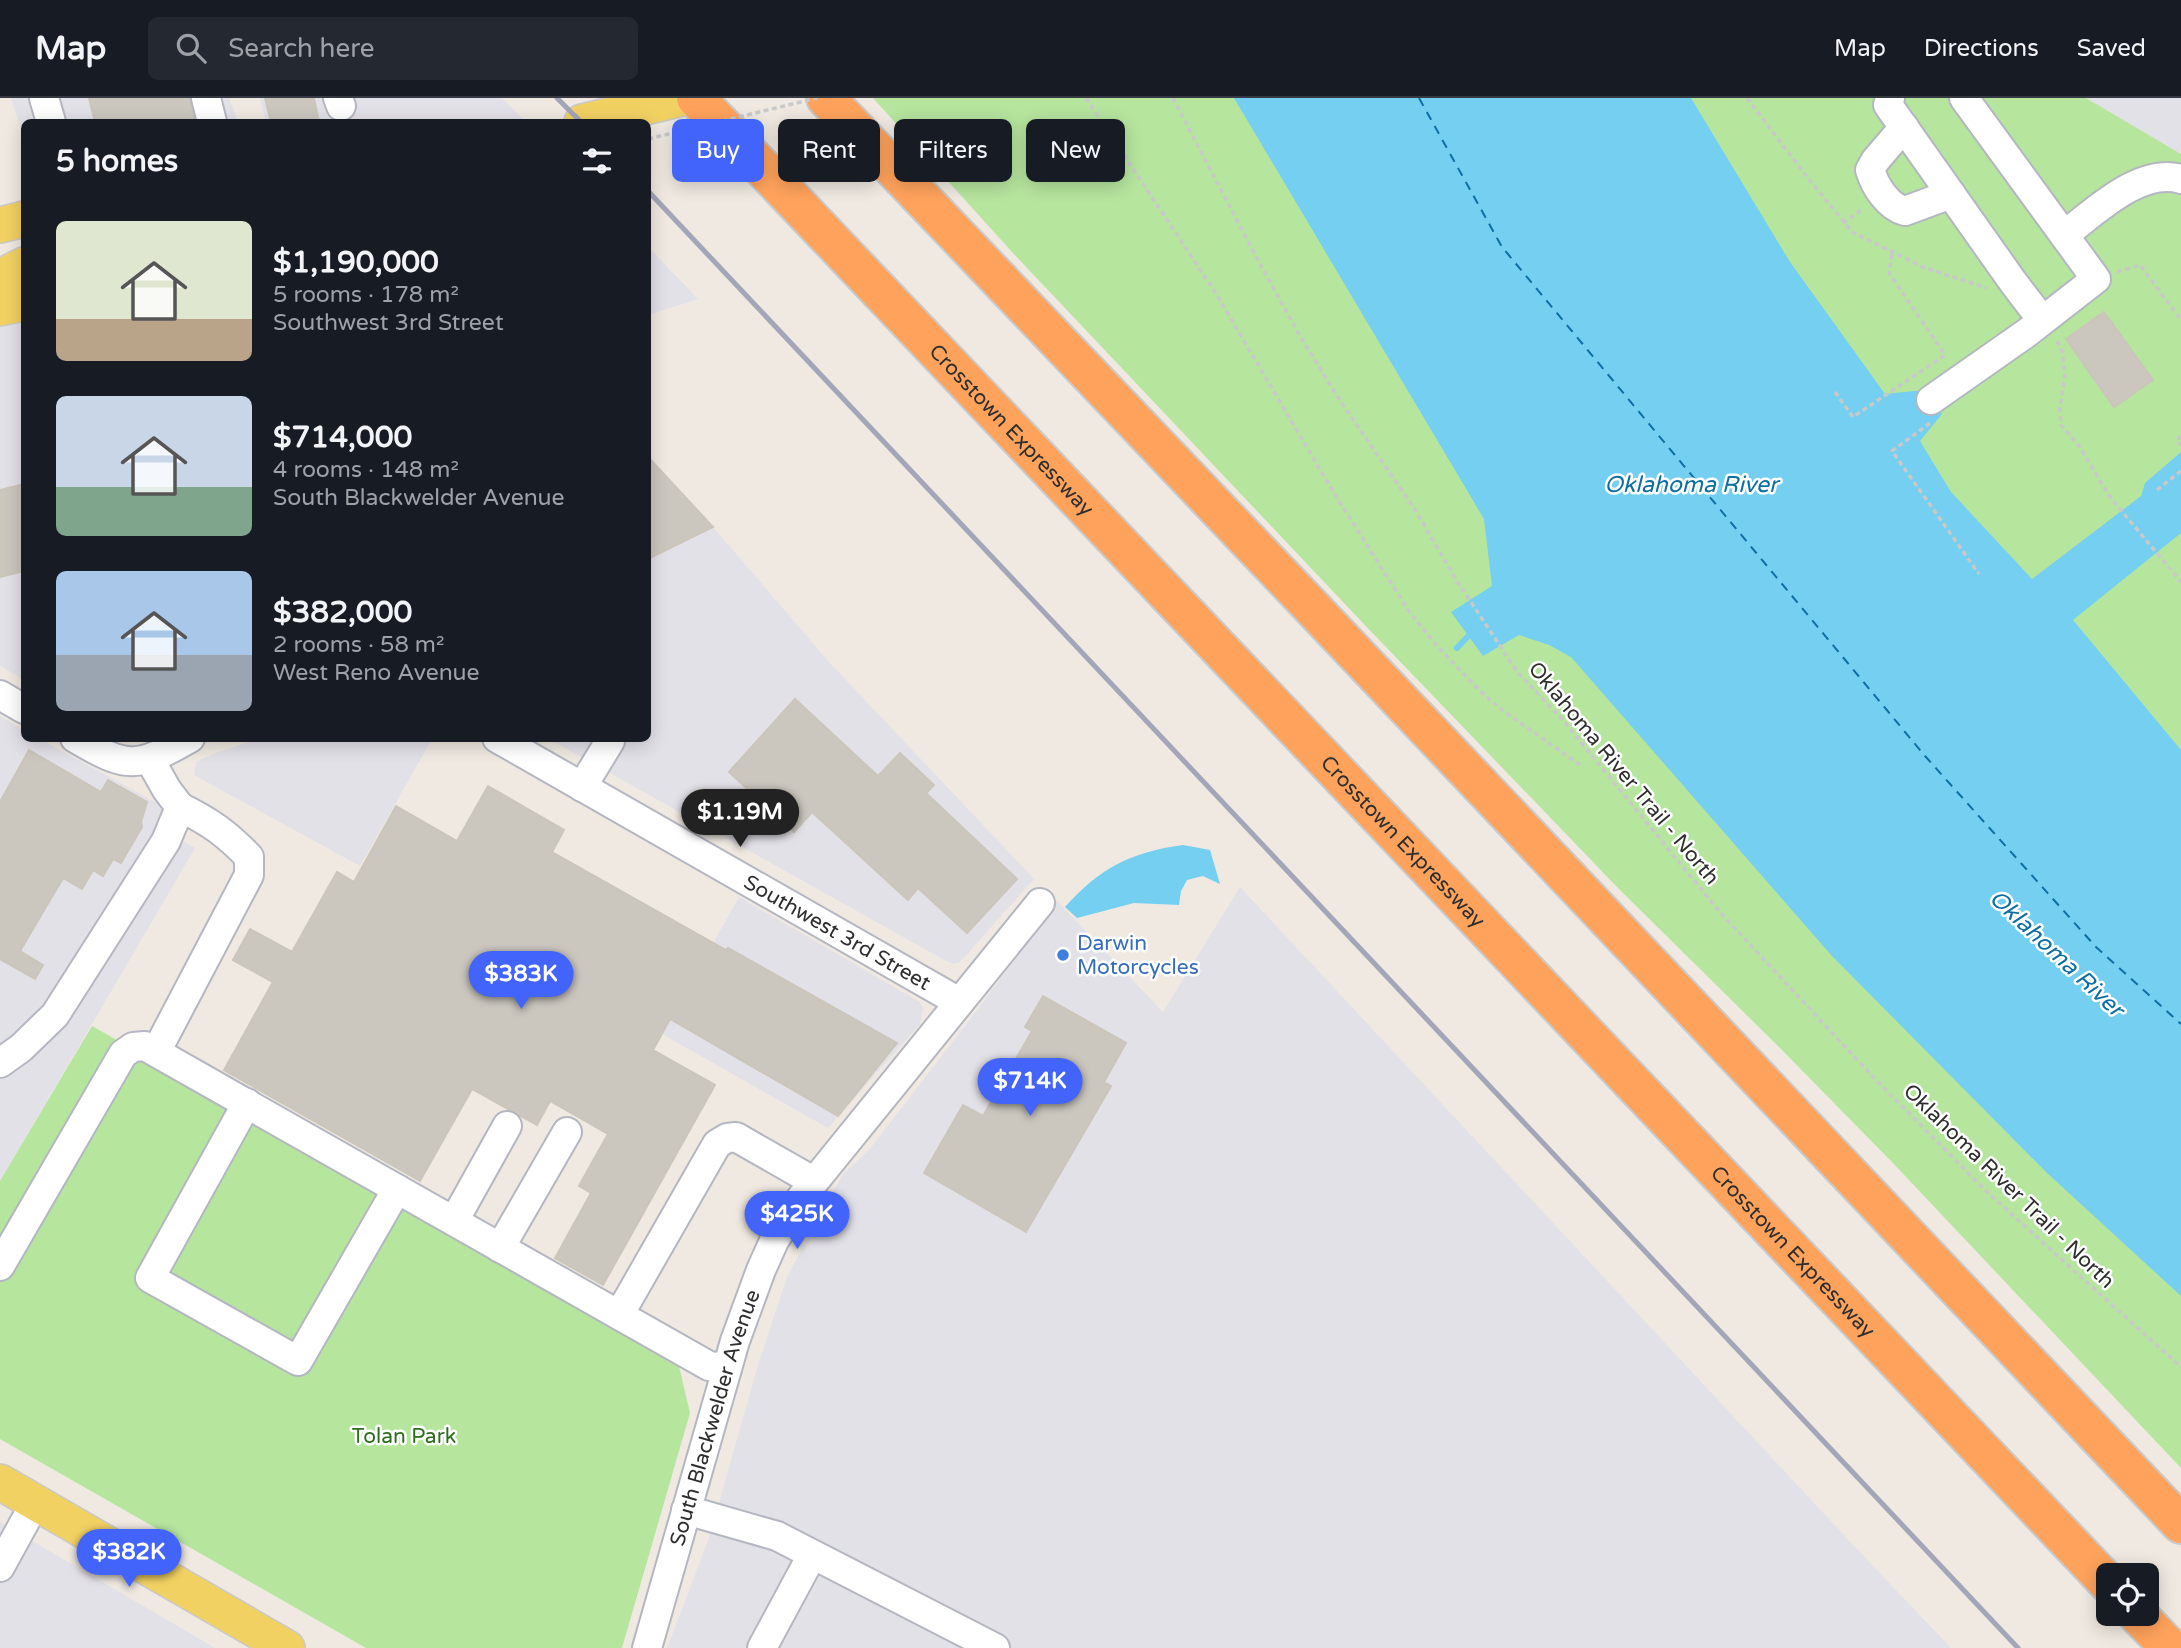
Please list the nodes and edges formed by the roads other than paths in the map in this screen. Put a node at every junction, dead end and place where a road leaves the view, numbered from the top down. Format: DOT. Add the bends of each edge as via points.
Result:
graph roads {
  1 [pos="44,98"];
  2 [pos="206,98"];
  3 [pos="684,98"];
  4 [pos="696,98"];
  5 [pos="826,98"];
  6 [pos="1890,98"];
  7 [pos="1964,98"];
  8 [pos="50,119"];
  9 [pos="211,119"];
  10 [pos="595,119"];
  11 [pos="1904,127"];
  12 [pos="2181,179"];
  13 [pos="1951,194"];
  14 [pos="21,220"];
  15 [pos="0,225"];
  16 [pos="2064,235"];
  17 [pos="0,250"];
  18 [pos="21,251"];
  19 [pos="21,266"];
  20 [pos="0,277"];
  21 [pos="21,304"];
  22 [pos="0,308"];
  23 [pos="2042,320"];
  24 [pos="1932,411"];
  25 [pos="0,695"];
  26 [pos="21,707"];
  27 [pos="82,742"];
  28 [pos="183,742"];
  29 [pos="504,742"];
  30 [pos="609,742"];
  31 [pos="150,760"];
  32 [pos="582,787"];
  33 [pos="180,807"];
  34 [pos="1040,903"];
  35 [pos="960,1002"];
  36 [pos="156,1052"];
  37 [pos="0,1063"];
  38 [pos="247,1103"];
  39 [pos="507,1126"];
  40 [pos="567,1132"];
  41 [pos="813,1181"];
  42 [pos="397,1189"];
  43 [pos="454,1221"];
  44 [pos="500,1248"];
  45 [pos="0,1266"];
  46 [pos="619,1315"];
  47 [pos="727,1368"];
  48 [pos="0,1482"];
  49 [pos="35,1503"];
  50 [pos="686,1510"];
  51 [pos="2050,1523"];
  52 [pos="2181,1524"];
  53 [pos="813,1555"];
  54 [pos="0,1567"];
  55 [pos="2096,1571"];
  56 [pos="2096,1590"];
  57 [pos="2120,1626"];
  58 [pos="2149,1626"];
  59 [pos="287,1648"];
  60 [pos="647,1648"];
  61 [pos="762,1648"];
  62 [pos="995,1648"];
  63 [pos="2135,1648"];
  64 [pos="2170,1648"];
  1 -- 8 [label="street"];
  2 -- 9 [label="street"];
  3 -- 10 [label="main road"];
  4 -- 51 [label="highway, Crosstown Expressway"];
  5 -- 52 [label="highway"];
  6 -- 11 [label="street" via="1888,105"];
  7 -- 16 [label="street"];
  11 -- 13 [label="street"];
  11 -- 13 [label="street" via="1875,161 1873,180 1891,204 1905,211"];
  12 -- 16 [label="street" via="2152,178 2126,189"];
  13 -- 23 [label="street"];
  14 -- 15 [label="main road"];
  16 -- 23 [label="street" via="2096,279"];
  17 -- 18 [label="main road"];
  19 -- 20 [label="main road"];
  21 -- 22 [label="main road"];
  23 -- 24 [label="street"];
  25 -- 26 [label="street"];
  27 -- 31 [label="street" via="118,761"];
  28 -- 31 [label="street"];
  29 -- 32 [label="street, Southwest 3rd Street"];
  30 -- 32 [label="street"];
  31 -- 33 [label="street"];
  32 -- 35 [label="street, Southwest 3rd Street"];
  33 -- 36 [label="street" via="213,823 233,840 249,857 249,875"];
  33 -- 37 [label="street" via="166,842 55,1015"];
  34 -- 35 [label="street, South Blackwelder Avenue"];
  35 -- 41 [label="street, South Blackwelder Avenue"];
  36 -- 38 [label="street"];
  36 -- 45 [label="street" via="145,1046 123,1054"];
  38 -- 42 [label="street"];
  38 -- 42 [label="street" via="150,1278 298,1361"];
  39 -- 43 [label="street"];
  40 -- 44 [label="street"];
  41 -- 46 [label="street" via="736,1137 717,1144"];
  41 -- 47 [label="street, South Blackwelder Avenue" via="765,1260"];
  42 -- 43 [label="street"];
  43 -- 44 [label="street"];
  44 -- 46 [label="street"];
  46 -- 47 [label="street" via="709,1366"];
  47 -- 50 [label="street, South Blackwelder Avenue"];
  48 -- 49 [label="main road"];
  49 -- 54 [label="street"];
  49 -- 59 [label="main road"];
  50 -- 53 [label="street" via="777,1536"];
  50 -- 60 [label="street, South Blackwelder Avenue"];
  51 -- 55 [label="highway, Crosstown Expressway"];
  51 -- 56 [label="highway"];
  53 -- 61 [label="street"];
  53 -- 62 [label="street"];
  57 -- 63 [label="highway"];
  58 -- 64 [label="highway"];
}
